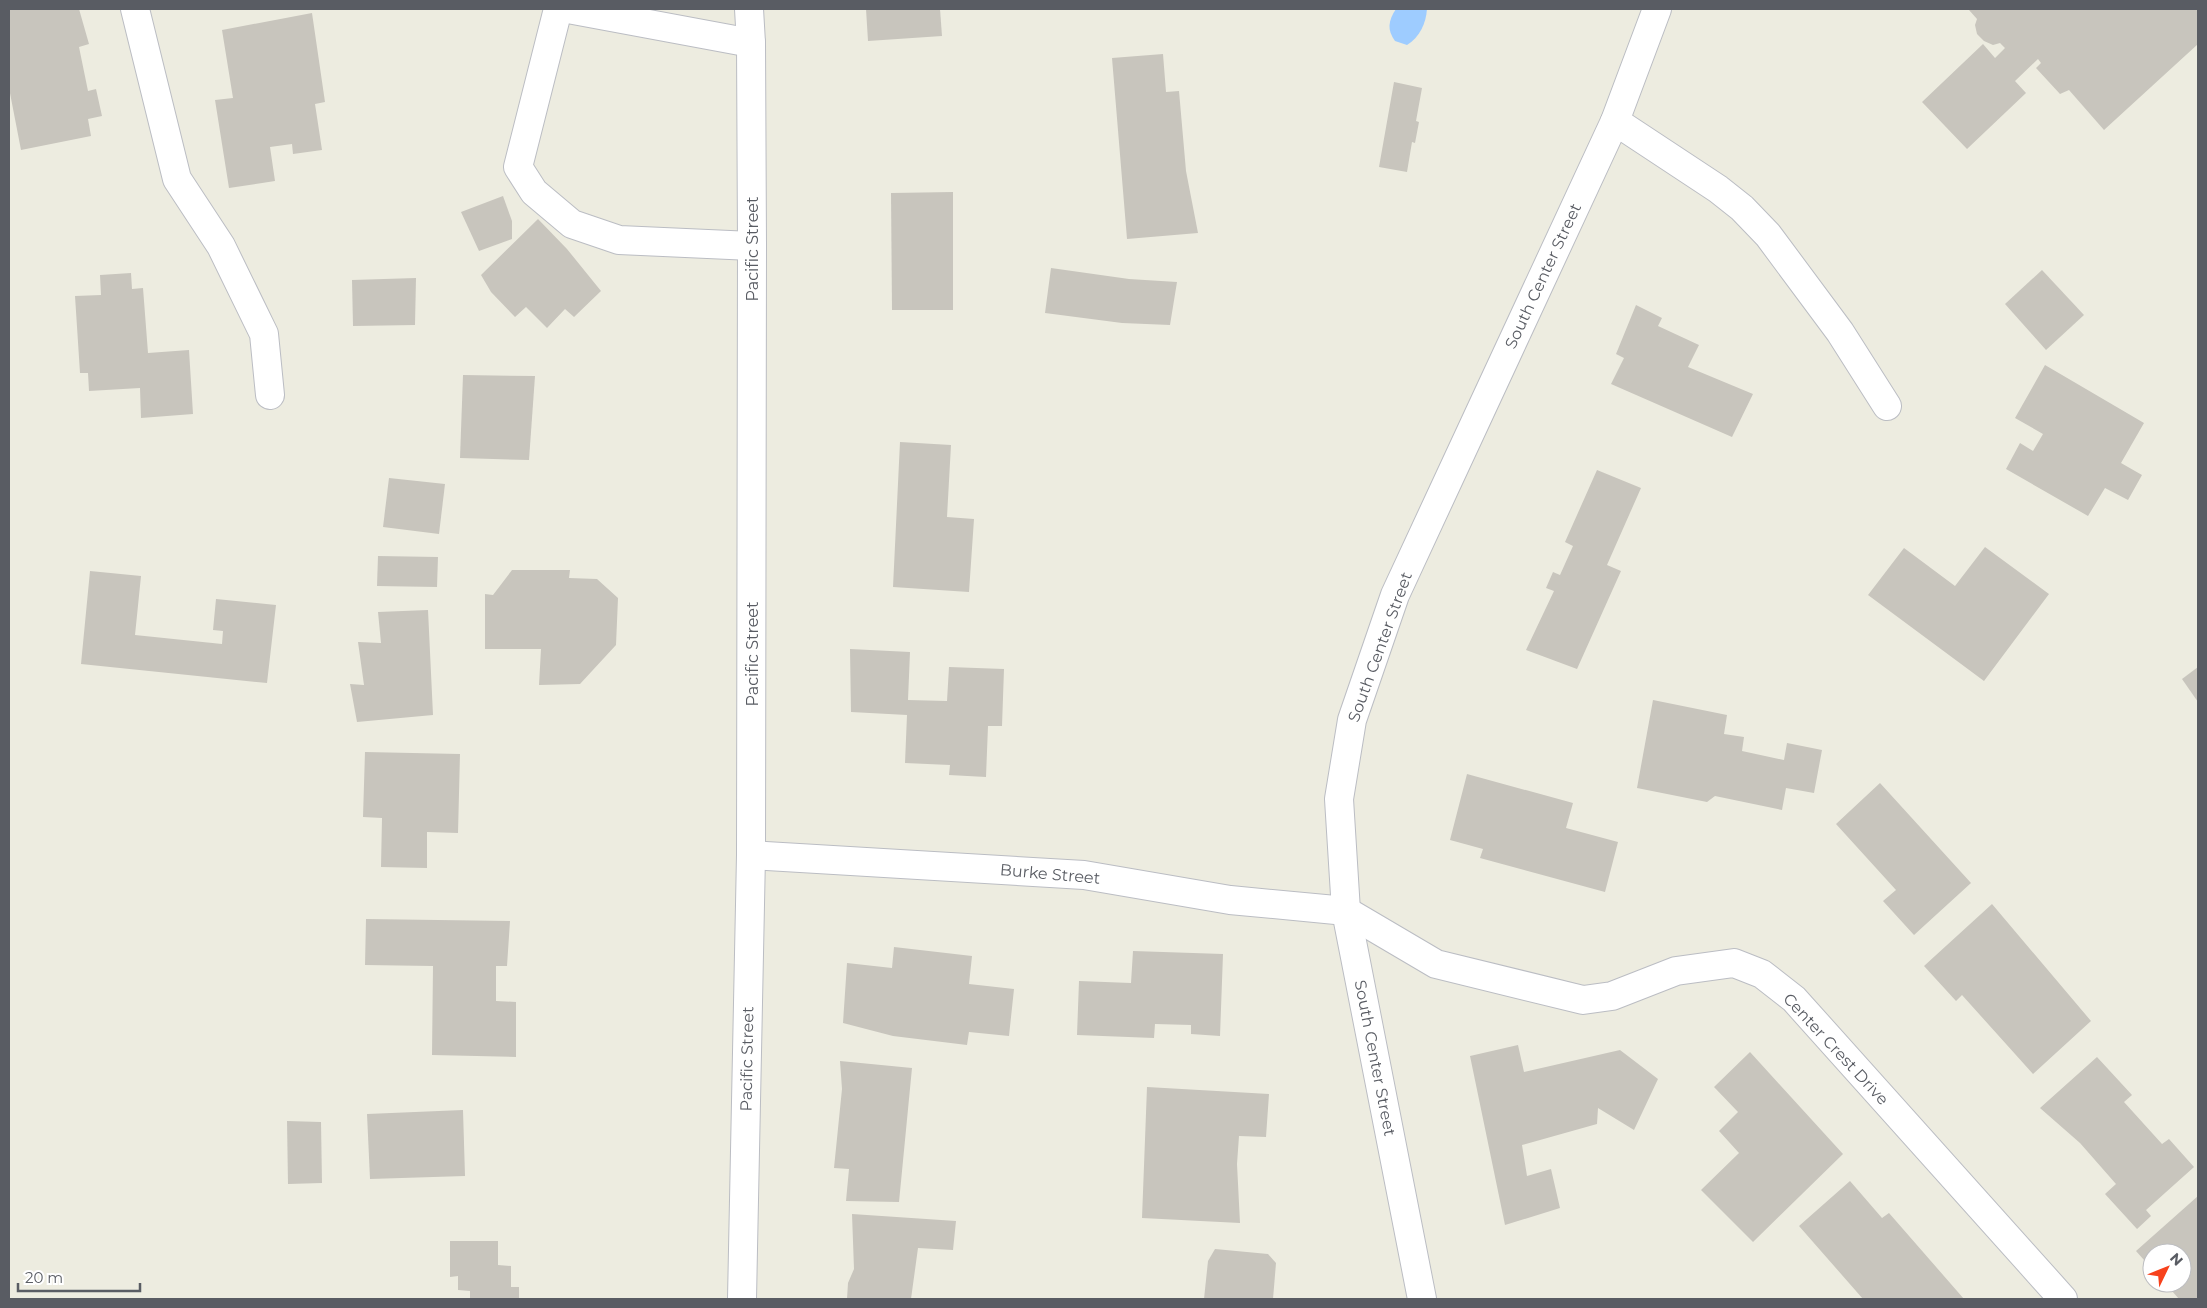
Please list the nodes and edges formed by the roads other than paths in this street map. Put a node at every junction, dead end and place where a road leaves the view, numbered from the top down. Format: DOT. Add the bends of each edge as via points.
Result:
graph roads {
  1 [pos="134,9"];
  2 [pos="558,9"];
  3 [pos="568,9"];
  4 [pos="729,9"];
  5 [pos="749,9"];
  6 [pos="1657,9"];
  7 [pos="751,43"];
  8 [pos="1615,120"];
  9 [pos="752,246"];
  10 [pos="270,395"];
  11 [pos="1887,406"];
  12 [pos="752,854"];
  13 [pos="1346,911"];
  14 [pos="742,1299"];
  15 [pos="1422,1299"];
  16 [pos="2063,1299"];
  1 -- 10 [label="street" via="177,179 221,246 264,334"];
  2 -- 9 [label="street" via="518,167 534,192 572,224 619,240"];
  3 -- 7 [label="street"];
  4 -- 7 [label="street"];
  5 -- 7 [label="street, Pacific Street"];
  6 -- 8 [label="street, South Center Street"];
  7 -- 9 [label="street, Pacific Street"];
  8 -- 11 [label="street" via="1718,189 1768,235 1840,332"];
  8 -- 13 [label="street, South Center Street" via="1395,595 1352,720 1340,799"];
  9 -- 12 [label="street, Pacific Street"];
  12 -- 13 [label="street, Burke Street" via="1084,875 1230,900"];
  12 -- 14 [label="street, Pacific Street"];
  13 -- 15 [label="street, South Center Street"];
  13 -- 16 [label="street, Center Crest Drive" via="1436,964 1583,1000 1612,996 1676,971 1734,963 1762,974 1794,1000"];
}
